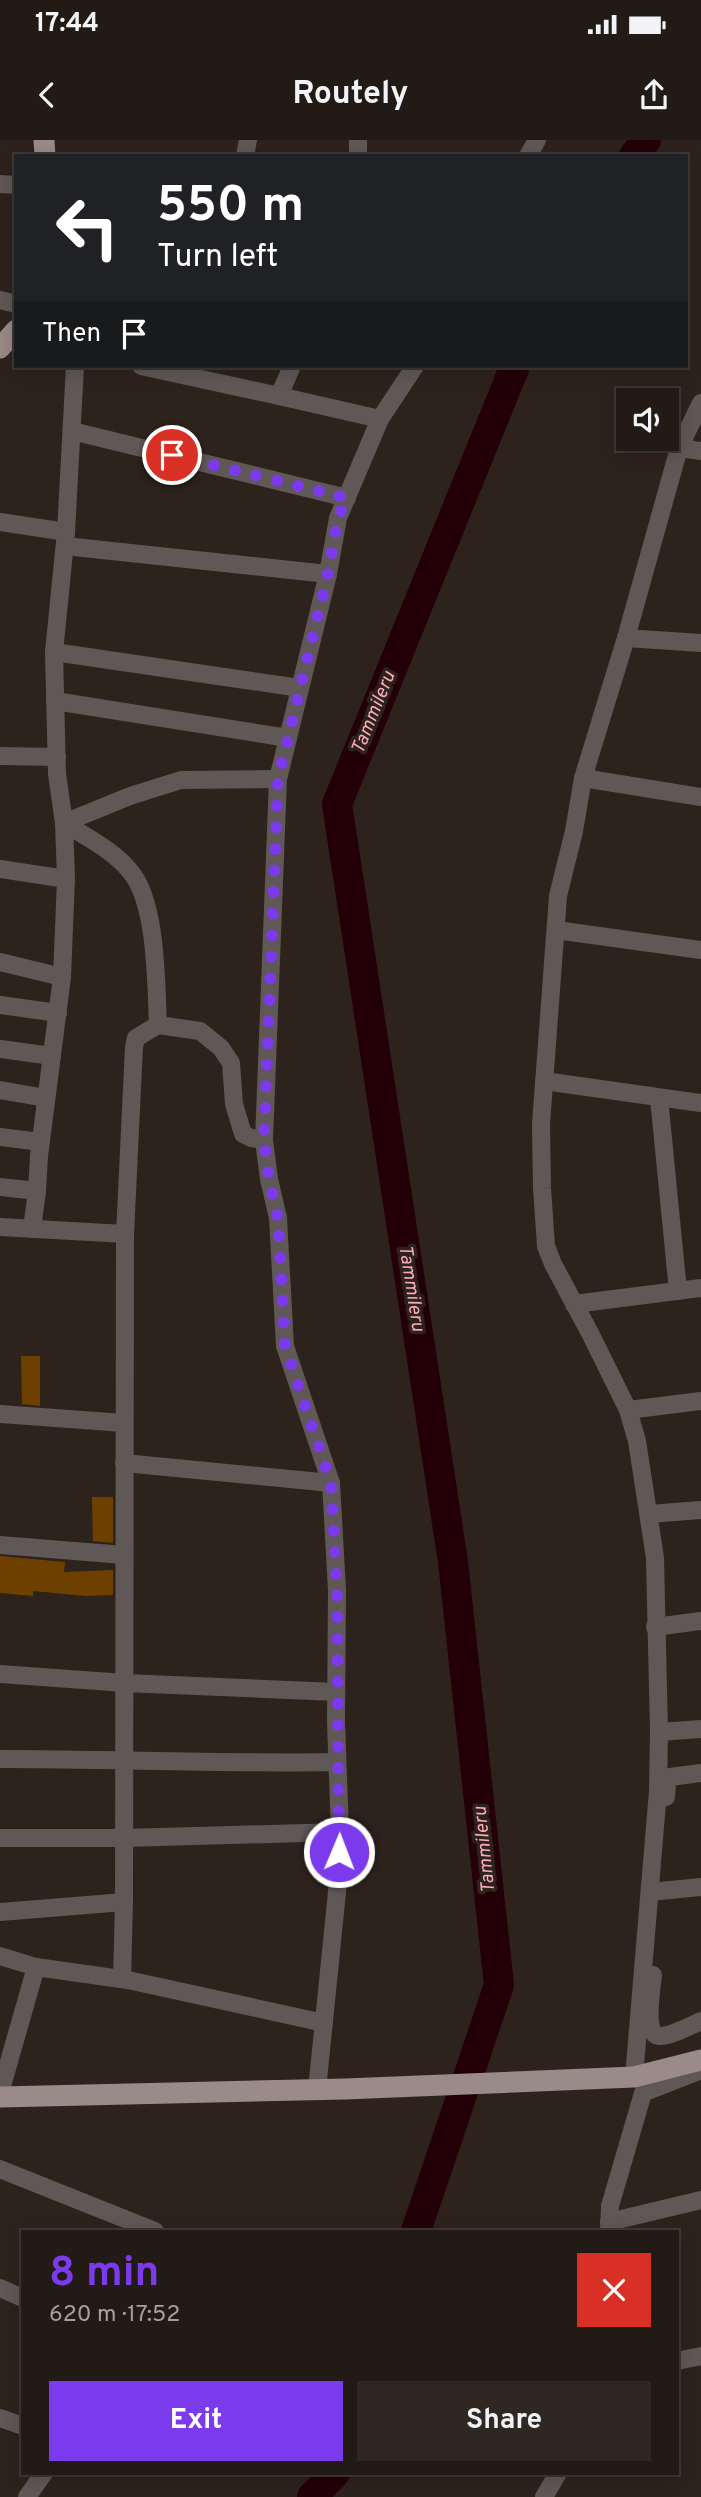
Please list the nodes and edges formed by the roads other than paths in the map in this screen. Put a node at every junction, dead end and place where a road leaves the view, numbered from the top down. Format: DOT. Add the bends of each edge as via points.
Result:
graph roads {
  1 [pos="75,368"];
  2 [pos="150,368"];
  3 [pos="291,368"];
  4 [pos="414,368"];
  5 [pos="279,396"];
  6 [pos="701,403"];
  7 [pos="380,419"];
  8 [pos="72,431"];
  9 [pos="679,446"];
  10 [pos="679,448"];
  11 [pos="677,451"];
  12 [pos="701,451"];
  13 [pos="347,498"];
  14 [pos="0,522"];
  15 [pos="65,539"];
  16 [pos="328,574"];
  17 [pos="626,638"];
  18 [pos="701,643"];
  19 [pos="54,652"];
  20 [pos="300,688"];
  21 [pos="55,701"];
  22 [pos="288,738"];
  23 [pos="0,757"];
  24 [pos="57,757"];
  25 [pos="583,778"];
  26 [pos="278,779"];
  27 [pos="701,797"];
  28 [pos="64,823"];
  29 [pos="0,869"];
  30 [pos="66,879"];
  31 [pos="556,930"];
  32 [pos="701,950"];
  33 [pos="0,962"];
  34 [pos="62,977"];
  35 [pos="0,1005"];
  36 [pos="58,1013"];
  37 [pos="158,1025"];
  38 [pos="0,1049"];
  39 [pos="52,1056"];
  40 [pos="544,1081"];
  41 [pos="0,1090"];
  42 [pos="659,1097"];
  43 [pos="46,1098"];
  44 [pos="701,1104"];
  45 [pos="0,1137"];
  46 [pos="264,1140"];
  47 [pos="41,1142"];
  48 [pos="0,1186"];
  49 [pos="37,1191"];
  50 [pos="0,1227"];
  51 [pos="32,1229"];
  52 [pos="125,1234"];
  53 [pos="701,1288"];
  54 [pos="678,1291"];
  55 [pos="574,1304"];
  56 [pos="701,1401"];
  57 [pos="628,1410"];
  58 [pos="0,1414"];
  59 [pos="124,1423"];
  60 [pos="124,1463"];
  61 [pos="331,1483"];
  62 [pos="701,1510"];
  63 [pos="649,1514"];
  64 [pos="0,1545"];
  65 [pos="124,1555"];
  66 [pos="701,1622"];
  67 [pos="655,1627"];
  68 [pos="0,1674"];
  69 [pos="125,1683"];
  70 [pos="336,1692"];
  71 [pos="701,1729"];
  72 [pos="659,1732"];
  73 [pos="0,1759"];
  74 [pos="124,1759"];
  75 [pos="337,1762"];
  76 [pos="701,1773"];
  77 [pos="340,1832"];
  78 [pos="0,1838"];
  79 [pos="124,1838"];
  80 [pos="701,1887"];
  81 [pos="655,1891"];
  82 [pos="124,1902"];
  83 [pos="0,1912"];
  84 [pos="0,1956"];
  85 [pos="36,1967"];
  86 [pos="122,1979"];
  87 [pos="701,2021"];
  88 [pos="324,2023"];
  89 [pos="701,2060"];
  90 [pos="701,2070"];
  91 [pos="634,2077"];
  92 [pos="317,2090"];
  93 [pos="0,2095"];
  94 [pos="0,2169"];
  95 [pos="701,2200"];
  96 [pos="609,2226"];
  97 [pos="152,2230"];
  98 [pos="0,2288"];
  99 [pos="21,2297"];
  100 [pos="701,2356"];
  101 [pos="679,2361"];
  102 [pos="0,2418"];
  103 [pos="21,2425"];
  104 [pos="43,2475"];
  105 [pos="557,2475"];
  106 [pos="27,2497"];
  107 [pos="544,2497"];
  1 -- 8 [label="street"];
  2 -- 5 [label="street"];
  3 -- 5 [label="street"];
  4 -- 7 [label="street"];
  5 -- 7 [label="street"];
  6 -- 9 [label="street"];
  7 -- 13 [label="street"];
  8 -- 13 [label="street"];
  8 -- 15 [label="street"];
  10 -- 12 [label="street"];
  11 -- 17 [label="street"];
  13 -- 16 [label="street" via="338,518"];
  14 -- 15 [label="street"];
  15 -- 16 [label="street"];
  15 -- 19 [label="street"];
  16 -- 20 [label="street"];
  17 -- 18 [label="street"];
  17 -- 25 [label="street"];
  19 -- 20 [label="street"];
  19 -- 21 [label="street"];
  20 -- 22 [label="street"];
  21 -- 22 [label="street"];
  21 -- 24 [label="street"];
  22 -- 26 [label="street"];
  23 -- 24 [label="street"];
  24 -- 28 [label="street"];
  25 -- 27 [label="street"];
  25 -- 31 [label="street" via="558,897"];
  26 -- 28 [label="street" via="181,780"];
  26 -- 46 [label="street"];
  28 -- 30 [label="street"];
  28 -- 37 [label="street" via="116,856 132,872 147,905"];
  29 -- 30 [label="street"];
  30 -- 34 [label="street"];
  31 -- 32 [label="street"];
  31 -- 40 [label="street"];
  33 -- 34 [label="street"];
  34 -- 36 [label="street"];
  35 -- 36 [label="street"];
  36 -- 39 [label="street"];
  37 -- 46 [label="street" via="200,1031 221,1048 231,1063 234,1104 243,1134"];
  37 -- 52 [label="street" via="136,1038 134,1047"];
  38 -- 39 [label="street"];
  39 -- 43 [label="street"];
  40 -- 42 [label="street"];
  40 -- 55 [label="street" via="541,1124 546,1246"];
  41 -- 43 [label="street"];
  42 -- 44 [label="street"];
  42 -- 54 [label="street"];
  43 -- 47 [label="street"];
  45 -- 47 [label="street"];
  46 -- 61 [label="street" via="278,1218 285,1346"];
  47 -- 49 [label="street"];
  48 -- 49 [label="street"];
  49 -- 51 [label="street"];
  50 -- 51 [label="street"];
  51 -- 52 [label="street"];
  52 -- 59 [label="street"];
  53 -- 54 [label="street"];
  54 -- 55 [label="street"];
  55 -- 57 [label="street"];
  56 -- 57 [label="street"];
  57 -- 63 [label="street"];
  58 -- 59 [label="street"];
  59 -- 60 [label="street"];
  60 -- 61 [label="street"];
  60 -- 65 [label="street"];
  61 -- 70 [label="street"];
  62 -- 63 [label="street"];
  63 -- 67 [label="street" via="655,1558"];
  64 -- 65 [label="street"];
  65 -- 69 [label="street"];
  66 -- 67 [label="street"];
  67 -- 72 [label="street"];
  68 -- 69 [label="street"];
  69 -- 70 [label="street"];
  69 -- 74 [label="street"];
  70 -- 75 [label="street"];
  71 -- 72 [label="street"];
  72 -- 81 [label="street"];
  73 -- 74 [label="street"];
  74 -- 75 [label="street"];
  74 -- 79 [label="street"];
  75 -- 77 [label="street"];
  76 -- 81 [label="street" via="674,1775 667,1783"];
  77 -- 79 [label="street"];
  77 -- 88 [label="street"];
  78 -- 79 [label="street"];
  79 -- 82 [label="street"];
  80 -- 81 [label="street"];
  81 -- 87 [label="street" via="649,2026 659,2036"];
  81 -- 91 [label="street"];
  82 -- 83 [label="street"];
  82 -- 86 [label="street"];
  84 -- 85 [label="street"];
  85 -- 86 [label="street"];
  85 -- 93 [label="street"];
  86 -- 88 [label="street"];
  88 -- 92 [label="street"];
  89 -- 91 [label="main road"];
  90 -- 96 [label="street" via="643,2093 610,2206"];
  91 -- 92 [label="main road"];
  92 -- 93 [label="main road"];
  94 -- 97 [label="street"];
  95 -- 96 [label="street"];
  98 -- 99 [label="street"];
  100 -- 101 [label="street"];
  102 -- 103 [label="street"];
  104 -- 106 [label="street"];
  105 -- 107 [label="street"];
}
